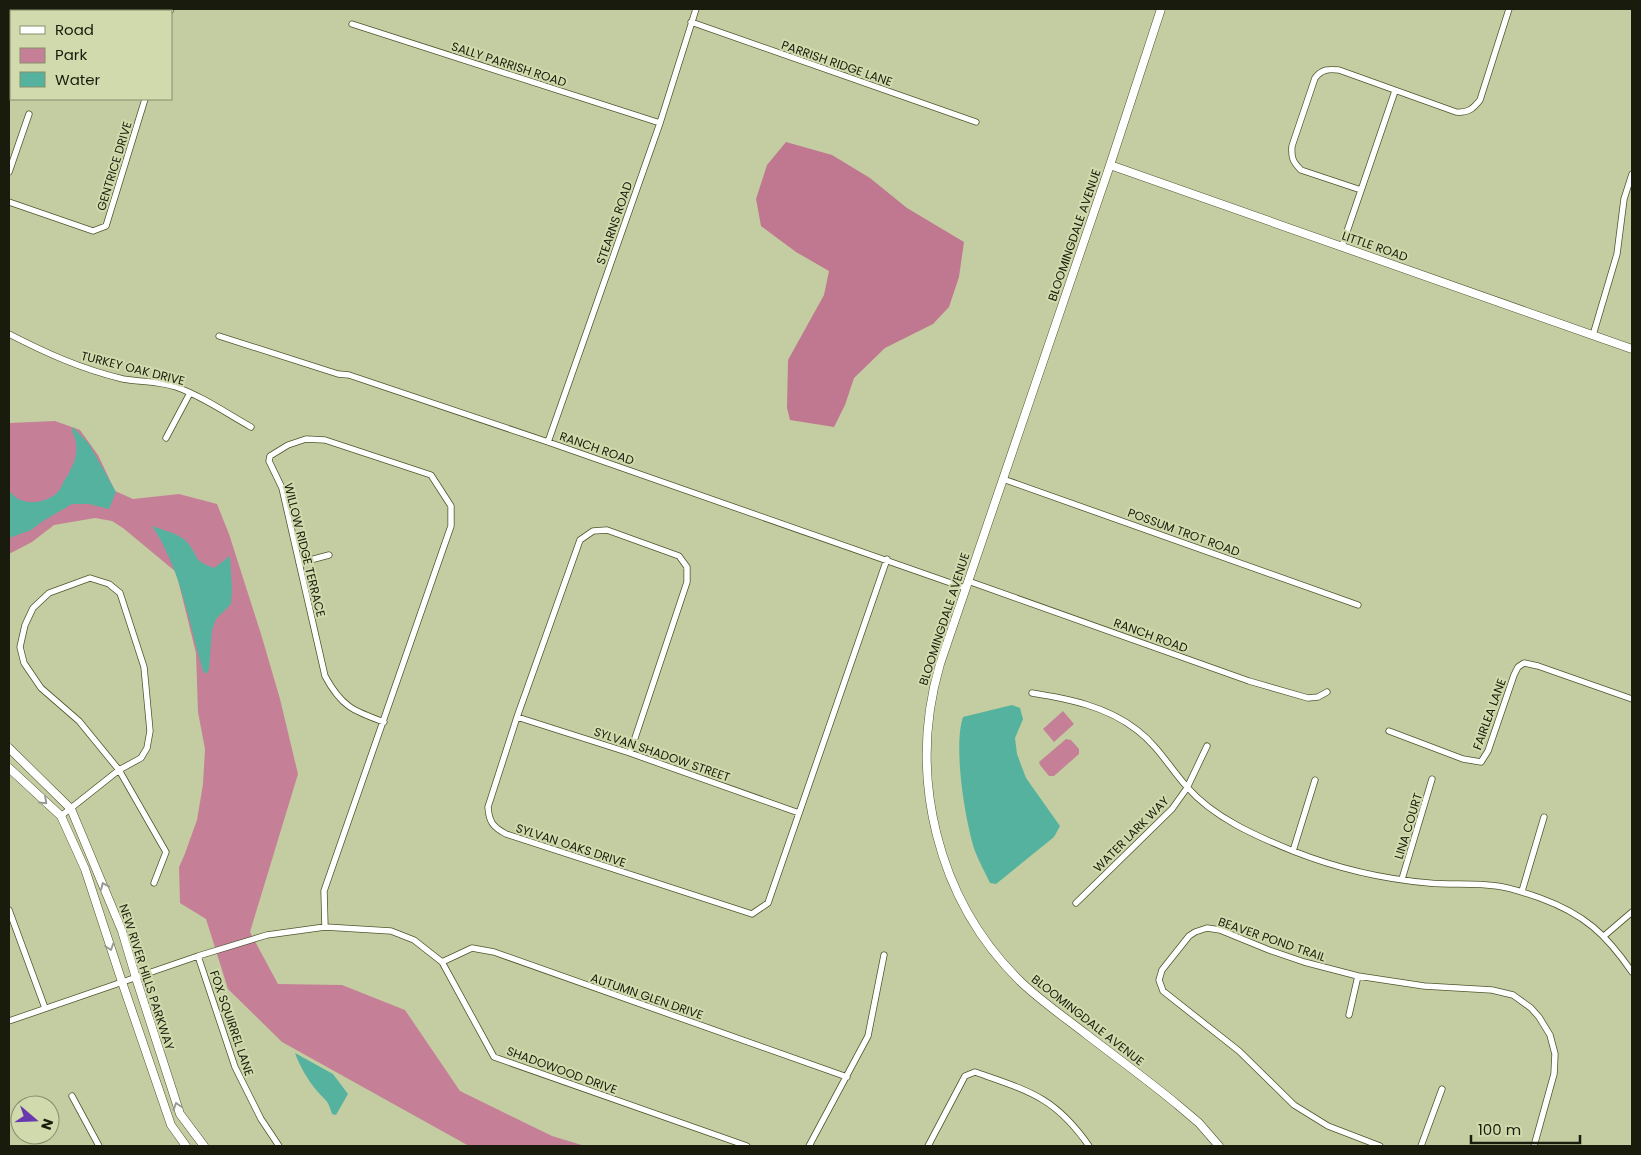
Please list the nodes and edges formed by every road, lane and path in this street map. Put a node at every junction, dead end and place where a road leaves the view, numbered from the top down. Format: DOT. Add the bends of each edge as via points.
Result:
graph roads {
  1 [pos="696,9"];
  2 [pos="1161,9"];
  3 [pos="1509,9"];
  4 [pos="691,22"];
  5 [pos="352,24"];
  6 [pos="1395,91"];
  7 [pos="145,100"];
  8 [pos="29,114"];
  9 [pos="976,122"];
  10 [pos="660,123"];
  11 [pos="1110,165"];
  12 [pos="9,172"];
  13 [pos="1632,174"];
  14 [pos="1361,190"];
  15 [pos="9,202"];
  16 [pos="1342,246"];
  17 [pos="9,334"];
  18 [pos="1593,335"];
  19 [pos="219,336"];
  20 [pos="1632,349"];
  21 [pos="190,393"];
  22 [pos="250,427"];
  23 [pos="166,438"];
  24 [pos="548,442"];
  25 [pos="1003,479"];
  26 [pos="329,555"];
  27 [pos="886,559"];
  28 [pos="299,563"];
  29 [pos="967,584"];
  30 [pos="1358,605"];
  31 [pos="1327,692"];
  32 [pos="1032,693"];
  33 [pos="1632,699"];
  34 [pos="517,717"];
  35 [pos="384,722"];
  36 [pos="1389,731"];
  37 [pos="1207,746"];
  38 [pos="9,748"];
  39 [pos="630,753"];
  40 [pos="9,768"];
  41 [pos="119,770"];
  42 [pos="1432,779"];
  43 [pos="1315,780"];
  44 [pos="1187,788"];
  45 [pos="72,809"];
  46 [pos="800,813"];
  47 [pos="61,816"];
  48 [pos="1544,817"];
  49 [pos="1293,851"];
  50 [pos="1402,879"];
  51 [pos="154,883"];
  52 [pos="1522,891"];
  53 [pos="1076,903"];
  54 [pos="9,910"];
  55 [pos="1632,912"];
  56 [pos="325,927"];
  57 [pos="1604,936"];
  58 [pos="884,955"];
  59 [pos="198,956"];
  60 [pos="442,962"];
  61 [pos="1632,972"];
  62 [pos="1358,976"];
  63 [pos="136,978"];
  64 [pos="122,982"];
  65 [pos="45,1008"];
  66 [pos="1349,1015"];
  67 [pos="9,1021"];
  68 [pos="847,1077"];
  69 [pos="1442,1089"];
  70 [pos="72,1096"];
  71 [pos="99,1146"];
  72 [pos="186,1146"];
  73 [pos="204,1146"];
  74 [pos="279,1146"];
  75 [pos="747,1146"];
  76 [pos="809,1146"];
  77 [pos="928,1146"];
  78 [pos="1089,1146"];
  79 [pos="1219,1146"];
  80 [pos="1380,1146"];
  81 [pos="1421,1146"];
  82 [pos="1534,1146"];
  1 -- 4 [label="street, STEARNS ROAD"];
  2 -- 11 [label="street, BLOOMINGDALE AVENUE"];
  3 -- 6 [label="street" via="1480,100 1474,108 1465,113 1456,112"];
  4 -- 9 [label="street, PARRISH RIDGE LANE"];
  4 -- 10 [label="street, STEARNS ROAD"];
  5 -- 10 [label="street, SALLY PARRISH ROAD"];
  6 -- 14 [label="street"];
  6 -- 14 [label="street" via="1339,70 1321,71 1315,78 1291,156 1301,170"];
  7 -- 15 [label="street, GENTRICE DRIVE" via="106,226 93,231"];
  8 -- 12 [label="street"];
  10 -- 24 [label="street, STEARNS ROAD"];
  11 -- 16 [label="street, LITTLE ROAD"];
  11 -- 25 [label="street, BLOOMINGDALE AVENUE"];
  13 -- 18 [label="street" via="1624,199 1617,254"];
  14 -- 16 [label="street"];
  16 -- 18 [label="street, LITTLE ROAD"];
  17 -- 21 [label="street, TURKEY OAK DRIVE" via="52,356 90,370 174,386"];
  18 -- 20 [label="street, LITTLE ROAD"];
  19 -- 24 [label="street, RANCH ROAD" via="349,375"];
  21 -- 22 [label="street, TURKEY OAK DRIVE"];
  21 -- 23 [label="street"];
  24 -- 27 [label="street, RANCH ROAD"];
  25 -- 29 [label="street, BLOOMINGDALE AVENUE"];
  25 -- 30 [label="street, POSSUM TROT ROAD"];
  26 -- 28 [label="street"];
  27 -- 29 [label="street, RANCH ROAD"];
  27 -- 46 [label="street, SYLVAN OAKS DRIVE"];
  28 -- 35 [label="street, WILLOW RIDGE TERRACE" via="325,676 343,703"];
  28 -- 35 [label="street, WILLOW RIDGE TERRACE" via="282,488 269,461 270,456 288,445 306,439 326,440 431,475 451,506 451,526"];
  29 -- 31 [label="street, RANCH ROAD" via="1249,681 1308,698"];
  29 -- 79 [label="street, BLOOMINGDALE AVENUE" via="935,683 926,747 930,806 940,849 953,884 987,942 1022,982 1179,1106"];
  32 -- 44 [label="street" via="1094,706 1137,730 1161,753"];
  33 -- 36 [label="street, FAIRLEA LANE" via="1524,663 1514,675 1488,751 1481,762 1463,759"];
  34 -- 39 [label="street, SYLVAN SHADOW STREET"];
  34 -- 39 [label="street, SYLVAN OAKS DRIVE" via="580,540 593,531 607,530 679,556 687,567 687,582"];
  34 -- 46 [label="street, SYLVAN OAKS DRIVE" via="488,807 495,828 506,834 752,914 768,903"];
  35 -- 56 [label="street, WILLOW RIDGE TERRACE" via="324,891"];
  37 -- 44 [label="street, WATER LARK WAY"];
  38 -- 45 [label="street, NEW RIVER HILLS PARKWAY"];
  39 -- 46 [label="street, SYLVAN SHADOW STREET"];
  40 -- 47 [label="street, NEW RIVER HILLS PARKWAY, one-way"];
  41 -- 41 [label="street" via="141,758 147,748 150,731 144,668 120,594 109,584 90,578 49,593 33,608 20,646 24,664 41,688 80,721"];
  41 -- 45 [label="street"];
  41 -- 51 [label="street" via="166,852"];
  42 -- 50 [label="street, LINA COURT"];
  43 -- 49 [label="street"];
  44 -- 49 [label="street" via="1226,819"];
  44 -- 53 [label="street, WATER LARK WAY" via="1172,808"];
  45 -- 47 [label="street"];
  63 -- 45 [label="street, NEW RIVER HILLS PARKWAY, one-way" via="122,931"];
  47 -- 64 [label="street, NEW RIVER HILLS PARKWAY, one-way" via="85,869"];
  48 -- 52 [label="street"];
  49 -- 50 [label="street" via="1341,868"];
  50 -- 52 [label="street"];
  52 -- 57 [label="street" via="1564,906"];
  54 -- 65 [label="street"];
  55 -- 57 [label="street"];
  56 -- 59 [label="street, SHADOWOOD DRIVE" via="267,936"];
  56 -- 60 [label="street, SHADOWOOD DRIVE" via="391,931 414,940"];
  57 -- 61 [label="street"];
  58 -- 68 [label="street" via="868,1036"];
  59 -- 63 [label="street, SHADOWOOD DRIVE"];
  59 -- 74 [label="street, FOX SQUIRREL LANE" via="235,1067 261,1119"];
  60 -- 68 [label="street, AUTUMN GLEN DRIVE" via="472,948 494,952"];
  60 -- 75 [label="street, SHADOWOOD DRIVE" via="494,1056"];
  62 -- 66 [label="street"];
  62 -- 80 [label="street, BEAVER POND TRAIL" via="1304,962 1207,928 1189,936 1162,970 1159,980 1167,995 1239,1051 1294,1105 1328,1126"];
  62 -- 82 [label="street, BEAVER POND TRAIL" via="1424,986 1492,990 1513,996 1531,1008 1545,1026 1554,1054 1551,1083"];
  63 -- 64 [label="street, SHADOWOOD DRIVE"];
  73 -- 63 [label="street, NEW RIVER HILLS PARKWAY, one-way" via="180,1114"];
  64 -- 65 [label="street, SHADOWOOD DRIVE"];
  64 -- 72 [label="street, NEW RIVER HILLS PARKWAY" via="171,1125"];
  65 -- 67 [label="street, SHADOWOOD DRIVE"];
  68 -- 76 [label="street"];
  69 -- 81 [label="street"];
  70 -- 71 [label="street"];
  77 -- 78 [label="street" via="965,1076 975,1072 1031,1092 1054,1106 1077,1128"];
}
